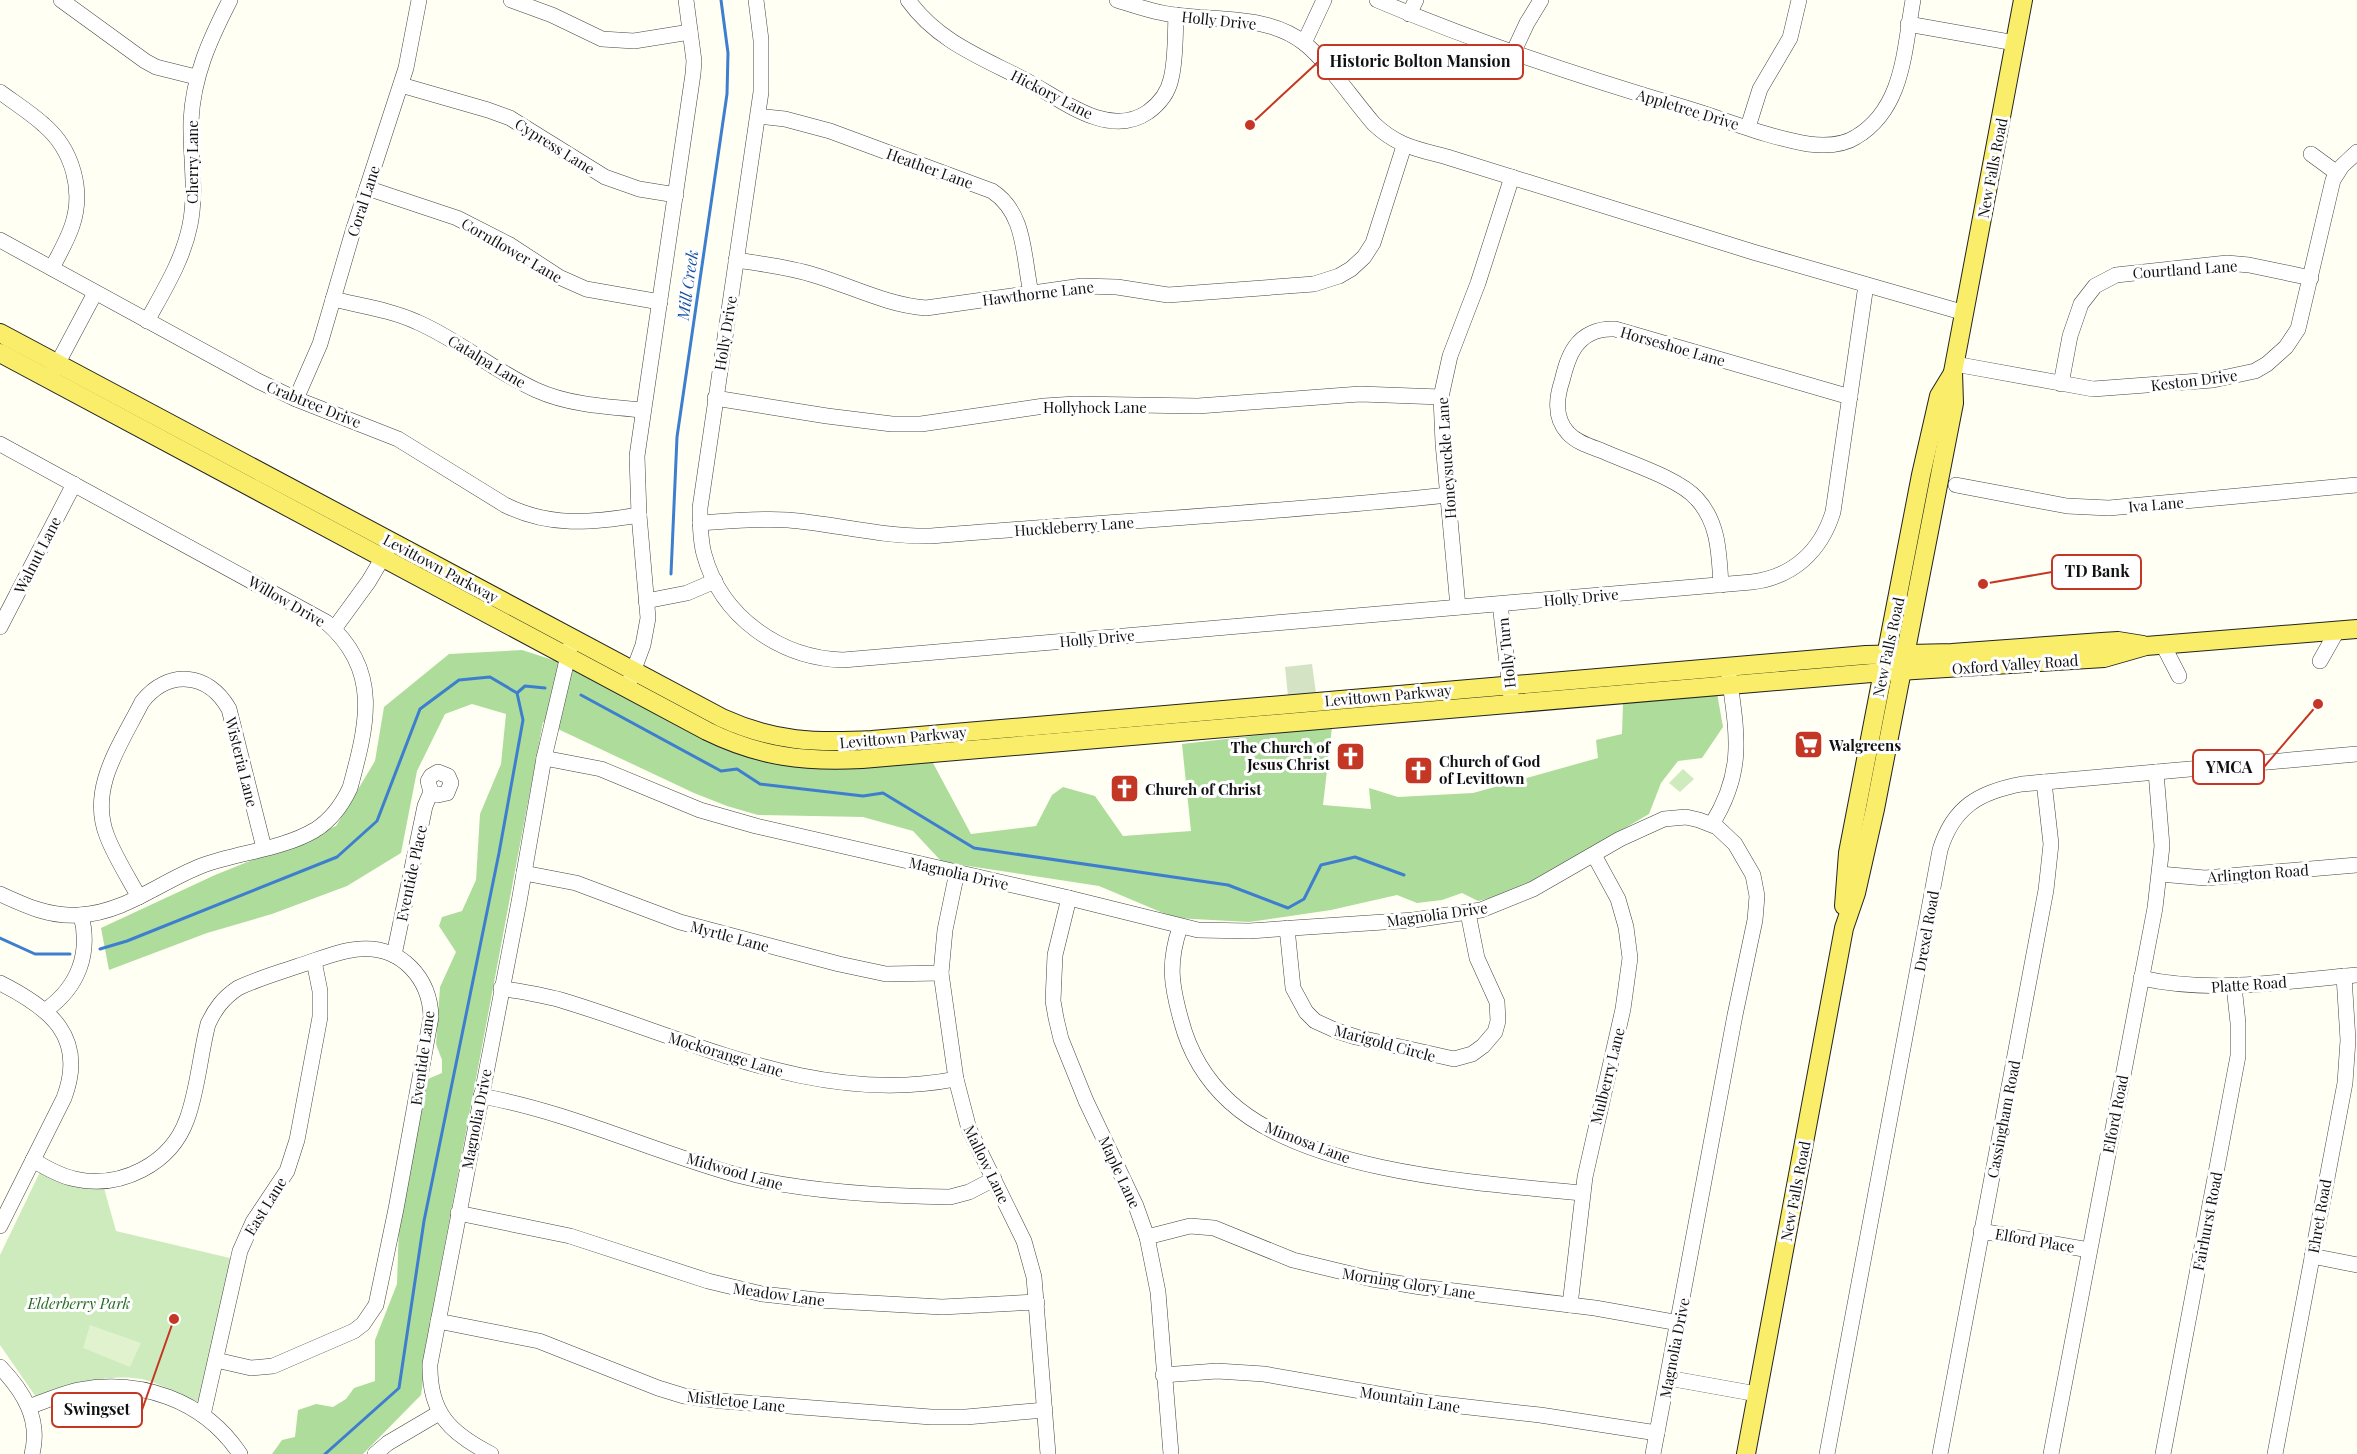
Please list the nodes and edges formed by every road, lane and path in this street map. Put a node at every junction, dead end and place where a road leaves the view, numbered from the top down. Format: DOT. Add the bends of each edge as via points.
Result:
graph roads {
  1 [pos="61,0"];
  2 [pos="230,0"];
  3 [pos="419,0"];
  4 [pos="686,0"];
  5 [pos="756,0"];
  6 [pos="908,0"];
  7 [pos="1117,0"];
  8 [pos="1324,0"];
  9 [pos="1377,0"];
  10 [pos="1541,0"];
  11 [pos="1799,0"];
  12 [pos="1913,0"];
  13 [pos="2023,0"];
  14 [pos="521,2"];
  15 [pos="82,6"];
  16 [pos="1413,7"];
  17 [pos="1176,15"];
  18 [pos="1908,24"];
  19 [pos="690,32"];
  20 [pos="1304,43"];
  21 [pos="2015,43"];
  22 [pos="1513,53"];
  23 [pos="196,77"];
  24 [pos="401,85"];
  25 [pos="0,92"];
  26 [pos="758,117"];
  27 [pos="1748,127"];
  28 [pos="1404,146"];
  29 [pos="2357,152"];
  30 [pos="2311,154"];
  31 [pos="2337,172"];
  32 [pos="1512,177"];
  33 [pos="367,188"];
  34 [pos="676,195"];
  35 [pos="0,240"];
  36 [pos="736,260"];
  37 [pos="52,268"];
  38 [pos="2311,278"];
  39 [pos="1866,285"];
  40 [pos="95,292"];
  41 [pos="1031,293"];
  42 [pos="333,299"];
  43 [pos="660,302"];
  44 [pos="1965,314"];
  45 [pos="147,321"];
  46 [pos="0,333"];
  47 [pos="0,353"];
  48 [pos="58,363"];
  49 [pos="1954,368"];
  50 [pos="49,380"];
  51 [pos="2061,384"];
  52 [pos="1441,397"];
  53 [pos="1850,397"];
  54 [pos="715,398"];
  55 [pos="296,399"];
  56 [pos="643,410"];
  57 [pos="0,444"];
  58 [pos="74,484"];
  59 [pos="1956,485"];
  60 [pos="2357,485"];
  61 [pos="1448,495"];
  62 [pos="639,515"];
  63 [pos="700,524"];
  64 [pos="391,542"];
  65 [pos="383,558"];
  66 [pos="715,581"];
  67 [pos="1722,585"];
  68 [pos="646,601"];
  69 [pos="1500,604"];
  70 [pos="1458,607"];
  71 [pos="0,627"];
  72 [pos="334,629"];
  73 [pos="2357,629"];
  74 [pos="2337,631"];
  75 [pos="572,638"];
  76 [pos="2155,645"];
  77 [pos="568,657"];
  78 [pos="2320,661"];
  79 [pos="1893,663"];
  80 [pos="1728,666"];
  81 [pos="633,670"];
  82 [pos="2179,676"];
  83 [pos="1509,684"];
  84 [pos="1730,685"];
  85 [pos="627,688"];
  86 [pos="1512,703"];
  87 [pos="2357,754"];
  88 [pos="544,759"];
  89 [pos="2156,772"];
  90 [pos="2044,782"];
  91 [pos="431,792"];
  92 [pos="1712,824"];
  93 [pos="264,848"];
  94 [pos="1594,855"];
  95 [pos="2357,865"];
  96 [pos="957,872"];
  97 [pos="524,873"];
  98 [pos="2160,874"];
  99 [pos="0,894"];
  100 [pos="138,897"];
  101 [pos="1069,898"];
  102 [pos="1468,913"];
  103 [pos="81,915"];
  104 [pos="1180,927"];
  105 [pos="1287,928"];
  106 [pos="394,955"];
  107 [pos="314,961"];
  108 [pos="941,973"];
  109 [pos="2350,976"];
  110 [pos="2141,978"];
  111 [pos="0,983"];
  112 [pos="2234,986"];
  113 [pos="501,988"];
  114 [pos="46,1010"];
  115 [pos="956,1079"];
  116 [pos="481,1096"];
  117 [pos="33,1160"];
  118 [pos="994,1179"];
  119 [pos="1582,1193"];
  120 [pos="458,1213"];
  121 [pos="0,1226"];
  122 [pos="1981,1230"];
  123 [pos="1147,1237"];
  124 [pos="2089,1250"];
  125 [pos="2312,1256"];
  126 [pos="2357,1265"];
  127 [pos="1037,1302"];
  128 [pos="1570,1305"];
  129 [pos="438,1322"];
  130 [pos="1679,1323"];
  131 [pos="216,1360"];
  132 [pos="0,1367"];
  133 [pos="1163,1375"];
  134 [pos="1668,1378"];
  135 [pos="1757,1394"];
  136 [pos="29,1407"];
  137 [pos="1045,1410"];
  138 [pos="439,1413"];
  139 [pos="203,1415"];
  140 [pos="1657,1433"];
  141 [pos="32,1454"];
  142 [pos="240,1454"];
  143 [pos="375,1454"];
  144 [pos="491,1454"];
  145 [pos="1048,1454"];
  146 [pos="1171,1454"];
  147 [pos="1653,1454"];
  148 [pos="1746,1454"];
  149 [pos="1827,1454"];
  150 [pos="1940,1454"];
  151 [pos="2051,1454"];
  152 [pos="2163,1454"];
  153 [pos="2275,1454"];
  1 -- 15 [label="street"];
  2 -- 23 [label="street, Cherry Lane"];
  3 -- 24 [label="street, Coral Lane"];
  4 -- 19 [label="street"];
  5 -- 26 [label="street, Holly Drive" via="762,65"];
  6 -- 17 [label="street, Hickory Lane" via="926,22 951,42 1078,109 1113,122 1135,120 1163,98 1172,79"];
  7 -- 17 [label="street, Holly Drive"];
  8 -- 20 [label="street"];
  9 -- 16 [label="street, Appletree Drive"];
  10 -- 22 [label="street"];
  11 -- 27 [label="street" via="1790,38 1760,89"];
  12 -- 18 [label="street, Appletree Drive"];
  13 -- 21 [label="main road, New Falls Road"];
  14 -- 19 [label="street" via="610,40 634,41"];
  15 -- 23 [label="street" via="145,61"];
  16 -- 22 [label="street, Appletree Drive"];
  17 -- 20 [label="street, Holly Drive" via="1246,21 1288,32"];
  18 -- 21 [label="street"];
  18 -- 27 [label="street, Appletree Drive" via="1893,98 1879,120 1855,138 1833,145 1807,144"];
  19 -- 34 [label="street" via="693,75"];
  20 -- 28 [label="street, Holly Drive" via="1374,124"];
  21 -- 44 [label="main road, New Falls Road"];
  22 -- 27 [label="street, Appletree Drive"];
  23 -- 45 [label="street, Cherry Lane" via="191,123 194,198 189,226 178,264"];
  24 -- 33 [label="street, Coral Lane"];
  24 -- 34 [label="street, Cypress Lane" via="510,118 605,177 639,189"];
  25 -- 37 [label="street" via="45,126 65,150 72,168 76,212"];
  26 -- 36 [label="street, Holly Drive"];
  26 -- 41 [label="street, Heather Lane" via="785,119 830,131 992,191 1010,206 1016,218"];
  28 -- 32 [label="street, Holly Drive"];
  28 -- 41 [label="street, Hawthorne Lane" via="1373,243 1359,263 1339,276 1308,285 1211,294 1168,295 1101,285"];
  29 -- 31 [label="street, Keston Drive"];
  30 -- 31 [label="street"];
  31 -- 38 [label="street, Keston Drive"];
  32 -- 39 [label="street, Holly Drive"];
  32 -- 52 [label="street, Honeysuckle Lane" via="1450,356"];
  33 -- 42 [label="street, Coral Lane"];
  33 -- 43 [label="street, Cornflower Lane" via="457,218 586,289"];
  34 -- 43 [label="street"];
  35 -- 37 [label="street, Crabtree Drive"];
  36 -- 41 [label="street, Hawthorne Lane" via="814,275 912,307"];
  36 -- 54 [label="street, Holly Drive"];
  37 -- 40 [label="street, Crabtree Drive"];
  38 -- 51 [label="street, Keston Drive" via="2294,336 2277,357 2255,371 2213,380 2110,389"];
  38 -- 51 [label="street, Courtland Lane" via="2227,263 2116,275 2095,286 2081,304"];
  39 -- 44 [label="street, Holly Drive"];
  39 -- 53 [label="street, Holly Drive"];
  40 -- 45 [label="street, Crabtree Drive"];
  40 -- 48 [label="street"];
  42 -- 55 [label="street, Coral Lane" via="320,344"];
  42 -- 56 [label="street, Catalpa Lane" via="415,321 451,338 523,384 556,398"];
  43 -- 56 [label="street"];
  44 -- 49 [label="main road, New Falls Road"];
  45 -- 55 [label="street, Crabtree Drive"];
  46 -- 48 [label="main road, Levittown Parkway"];
  47 -- 50 [label="main road, Levittown Parkway"];
  48 -- 50 [label="street"];
  48 -- 64 [label="main road, Levittown Parkway"];
  49 -- 51 [label="street, Keston Drive"];
  49 -- 79 [label="main road, New Falls Road" via="1954,403"];
  50 -- 65 [label="main road, Levittown Parkway"];
  52 -- 54 [label="street, Hollyhock Lane" via="1360,394 1198,406 1075,404 911,424 827,416"];
  52 -- 61 [label="street, Honeysuckle Lane"];
  53 -- 67 [label="street, Holly Drive" via="1833,512 1823,537 1791,571 1762,581"];
  53 -- 67 [label="street, Horseshoe Lane" via="1615,329 1594,332 1577,345 1557,401 1567,432 1585,444 1676,483 1695,496 1714,526"];
  54 -- 63 [label="street, Holly Drive"];
  55 -- 62 [label="street, Crabtree Drive" via="398,439 524,514 557,522"];
  56 -- 62 [label="street" via="638,456"];
  57 -- 58 [label="street, Willow Drive"];
  58 -- 71 [label="street, Walnut Lane"];
  58 -- 72 [label="street, Willow Drive" via="317,615"];
  59 -- 60 [label="street, Iva Lane" via="2067,506 2109,508"];
  61 -- 63 [label="street, Huckleberry Lane" via="1185,519 931,536 903,537 790,520"];
  61 -- 70 [label="street, Honeysuckle Lane"];
  62 -- 68 [label="street"];
  63 -- 66 [label="street, Holly Drive" via="704,556"];
  64 -- 65 [label="street"];
  64 -- 75 [label="main road, Levittown Parkway"];
  65 -- 72 [label="street"];
  65 -- 77 [label="main road, Levittown Parkway"];
  66 -- 68 [label="street" via="687,593"];
  66 -- 70 [label="street, Holly Drive" via="743,620 762,635 798,652 834,660"];
  67 -- 69 [label="street, Holly Drive"];
  68 -- 81 [label="street" via="646,633"];
  69 -- 70 [label="street, Holly Drive"];
  69 -- 83 [label="street, Holly Turn"];
  72 -- 93 [label="street, Willow Drive" via="357,661 366,694 363,730 350,788 337,810 318,828"];
  73 -- 74 [label="main road, Oxford Valley Road"];
  74 -- 76 [label="main road, Oxford Valley Road"];
  74 -- 78 [label="street"];
  75 -- 77 [label="street, Magnolia Drive"];
  75 -- 81 [label="main road, Levittown Parkway"];
  76 -- 79 [label="main road, Oxford Valley Road" via="2110,641"];
  76 -- 82 [label="street"];
  77 -- 85 [label="main road, Levittown Parkway"];
  77 -- 88 [label="street, Magnolia Drive"];
  79 -- 80 [label="main road, Levittown Parkway"];
  79 -- 84 [label="main road, Levittown Parkway"];
  79 -- 135 [label="main road, New Falls Road" via="1848,853 1844,928"];
  80 -- 83 [label="main road, Levittown Parkway"];
  80 -- 84 [label="street"];
  81 -- 83 [label="main road, Levittown Parkway" via="744,728 785,740 810,742 872,740"];
  81 -- 85 [label="street"];
  83 -- 86 [label="street, Holly Turn"];
  84 -- 86 [label="main road, Levittown Parkway"];
  84 -- 92 [label="street" via="1736,730 1735,767 1727,798"];
  85 -- 86 [label="main road, Levittown Parkway" via="739,745 775,756 828,761"];
  87 -- 89 [label="street, Drexel Road"];
  88 -- 96 [label="street, Magnolia Drive" via="601,769 725,818"];
  88 -- 97 [label="street, Magnolia Drive"];
  89 -- 90 [label="street, Drexel Road"];
  89 -- 98 [label="street, Elford Road" via="2162,846"];
  90 -- 122 [label="street, Cassingham Road" via="2051,858"];
  90 -- 149 [label="street, Drexel Road" via="2010,786 1962,808 1946,832 1940,850"];
  91 -- 106 [label="street, Eventide Place"];
  92 -- 94 [label="street, Magnolia Drive" via="1686,817 1664,819"];
  92 -- 130 [label="street, Magnolia Drive" via="1726,833 1745,857 1757,896"];
  93 -- 100 [label="street, Willow Drive" via="200,866"];
  93 -- 100 [label="street, Wisteria Lane" via="229,709 209,686 191,679 165,683 142,702 106,773 101,794 107,837"];
  94 -- 102 [label="street, Magnolia Drive" via="1533,890"];
  94 -- 119 [label="street, Mulberry Lane" via="1618,899 1630,958 1623,1009"];
  95 -- 98 [label="street, Arlington Road" via="2205,878"];
  96 -- 101 [label="street, Magnolia Drive"];
  96 -- 108 [label="street, Mallow Lane"];
  97 -- 108 [label="street, Myrtle Lane" via="576,883 681,922 839,964 886,974"];
  97 -- 113 [label="street, Magnolia Drive"];
  98 -- 110 [label="street, Elford Road"];
  99 -- 103 [label="street, Willow Drive" via="43,912"];
  100 -- 103 [label="street, Willow Drive" via="107,911"];
  101 -- 104 [label="street, Magnolia Drive"];
  101 -- 123 [label="street, Maple Lane" via="1055,955 1056,1018 1086,1101"];
  102 -- 105 [label="street, Magnolia Drive"];
  102 -- 105 [label="street, Marigold Circle" via="1477,958 1497,1002 1498,1021 1495,1032 1483,1046 1454,1059 1356,1037 1315,1021 1293,988"];
  103 -- 114 [label="street" via="85,941 79,972 68,991"];
  104 -- 105 [label="street, Magnolia Drive" via="1220,931"];
  104 -- 119 [label="street, Mimosa Lane" via="1171,975 1190,1047 1219,1091 1262,1125 1344,1158 1406,1171"];
  106 -- 107 [label="street, Eventide Lane" via="359,949"];
  106 -- 131 [label="street, Eventide Lane" via="420,978 429,996 431,1017 376,1305 354,1331 273,1366 251,1368"];
  107 -- 117 [label="street, Eventide Lane" via="248,983 220,1002 208,1024 187,1119 176,1139 155,1162 128,1176 90,1182 60,1175"];
  107 -- 131 [label="street, East Lane" via="320,1017 297,1140 287,1171 245,1239"];
  108 -- 115 [label="street, Mallow Lane"];
  109 -- 112 [label="street, Platte Road"];
  109 -- 125 [label="street, Ehret Road" via="2345,1083"];
  110 -- 112 [label="street, Platte Road" via="2190,987"];
  110 -- 124 [label="street, Elford Road"];
  111 -- 114 [label="street"];
  112 -- 152 [label="street, Fairhurst Road" via="2238,1056"];
  113 -- 115 [label="street, Mockorange Lane" via="562,1001 785,1074 894,1085"];
  113 -- 116 [label="street, Magnolia Drive"];
  114 -- 117 [label="street" via="67,1042 71,1076"];
  115 -- 118 [label="street, Mallow Lane" via="969,1129"];
  116 -- 118 [label="street, Midwood Lane" via="535,1107 735,1174 785,1186 950,1197"];
  116 -- 120 [label="street, Magnolia Drive"];
  117 -- 121 [label="street"];
  118 -- 127 [label="street, Mallow Lane" via="1024,1241"];
  119 -- 128 [label="street, Mulberry Lane"];
  120 -- 127 [label="street, Meadow Lane" via="570,1236 708,1281 762,1294 942,1307"];
  120 -- 129 [label="street, Magnolia Drive"];
  122 -- 124 [label="street, Elford Place"];
  122 -- 150 [label="street, Cassingham Road"];
  123 -- 128 [label="street, Morning Glory Lane" via="1190,1226 1214,1228 1293,1260 1372,1279"];
  123 -- 133 [label="street, Maple Lane" via="1158,1292"];
  124 -- 151 [label="street, Elford Road"];
  125 -- 126 [label="street"];
  125 -- 153 [label="street, Ehret Road"];
  127 -- 137 [label="street, Mallow Lane"];
  128 -- 130 [label="street, Morning Glory Lane"];
  129 -- 137 [label="street, Mistletoe Lane" via="539,1341 684,1396 931,1417"];
  129 -- 138 [label="street, Magnolia Drive" via="430,1380"];
  130 -- 134 [label="street, Magnolia Drive"];
  131 -- 139 [label="street, East Lane"];
  132 -- 136 [label="street" via="18,1386"];
  133 -- 140 [label="street, Mountain Lane" via="1217,1371 1264,1374 1444,1405"];
  133 -- 146 [label="street, Maple Lane"];
  134 -- 135 [label="street"];
  134 -- 140 [label="street, Magnolia Drive"];
  135 -- 148 [label="main road, New Falls Road"];
  136 -- 139 [label="street" via="75,1391 115,1386 160,1394"];
  136 -- 141 [label="street" via="34,1435"];
  137 -- 145 [label="street, Mallow Lane"];
  138 -- 143 [label="street"];
  138 -- 144 [label="street, Magnolia Drive" via="458,1435"];
  139 -- 142 [label="street"];
  140 -- 147 [label="street, Magnolia Drive"];
}
